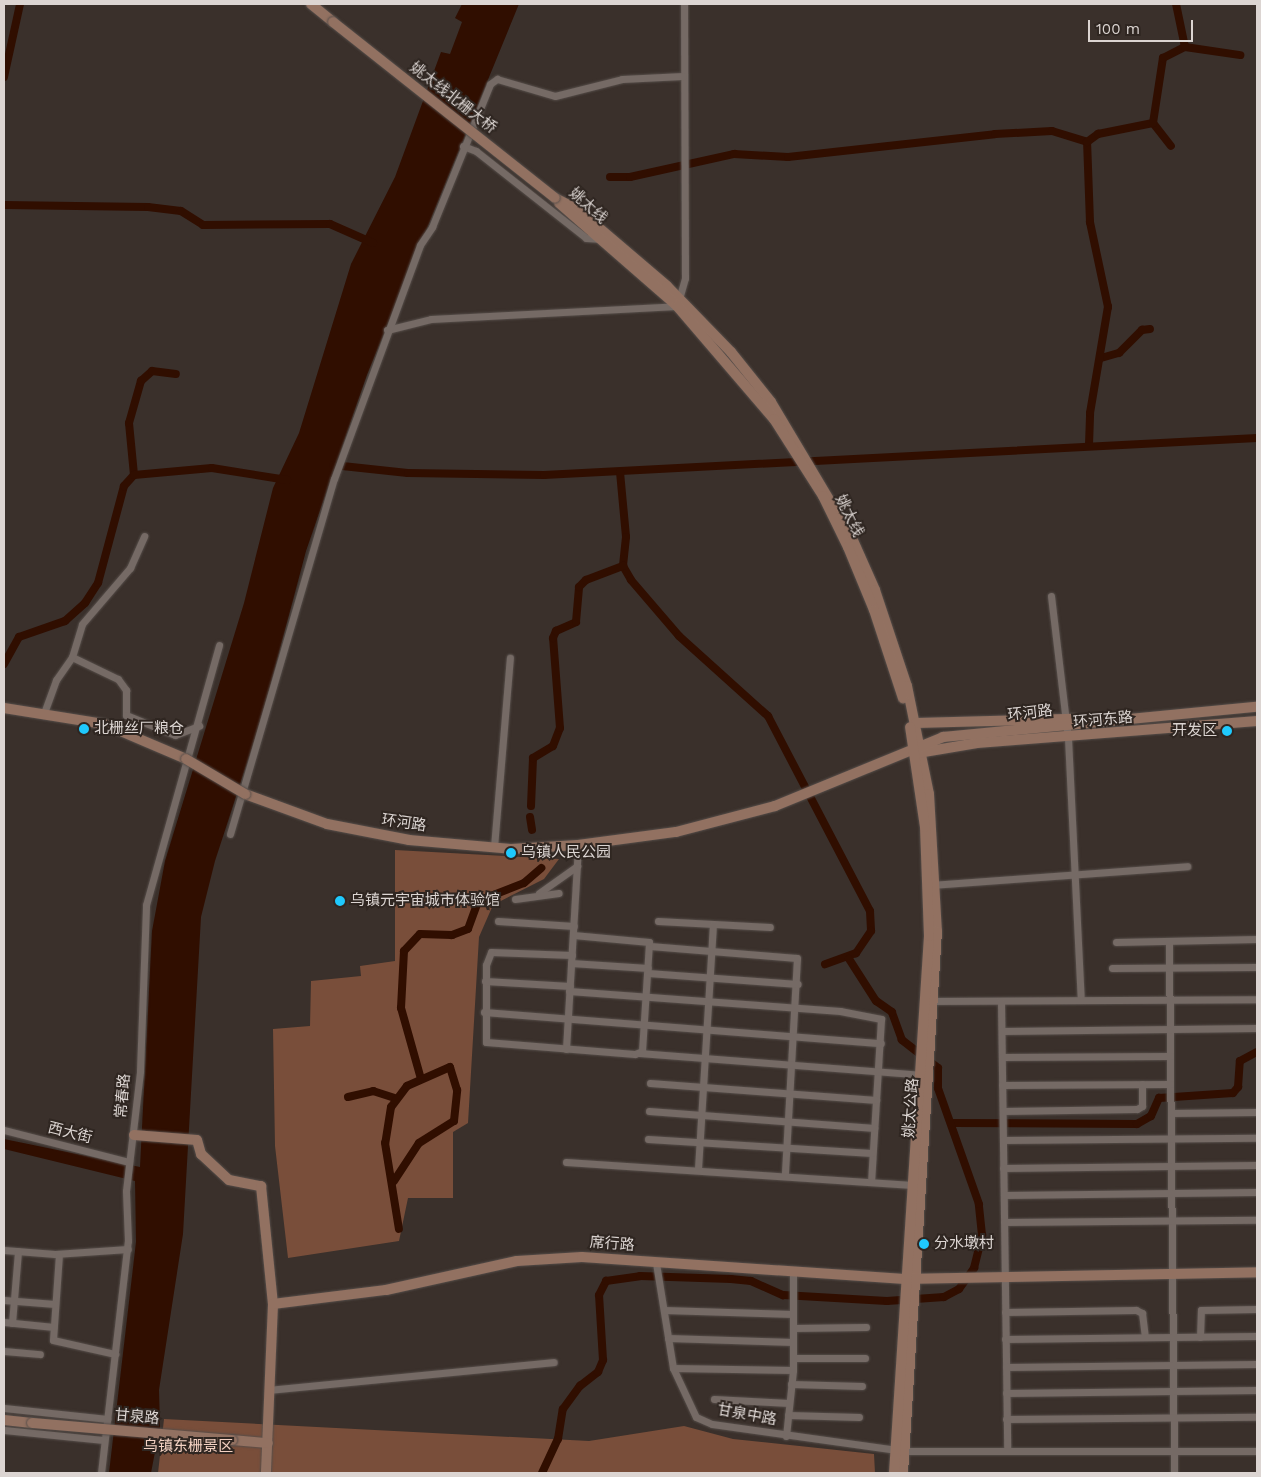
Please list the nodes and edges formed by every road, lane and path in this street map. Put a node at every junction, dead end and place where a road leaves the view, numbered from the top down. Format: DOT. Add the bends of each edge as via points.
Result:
graph roads {
  1 [pos="311,4"];
  2 [pos="684,4"];
  3 [pos="683,76"];
  4 [pos="463,146"];
  5 [pos="555,198"];
  6 [pos="602,239"];
  7 [pos="678,303"];
  8 [pos="387,330"];
  9 [pos="818,481"];
  10 [pos="144,536"];
  11 [pos="1051,596"];
  12 [pos="219,645"];
  13 [pos="72,657"];
  14 [pos="510,658"];
  15 [pos="1257,707"];
  16 [pos="9,709"];
  17 [pos="44,713"];
  18 [pos="1085,720"];
  19 [pos="1257,721"];
  20 [pos="916,723"];
  21 [pos="199,726"];
  22 [pos="1068,738"];
  23 [pos="918,750"];
  24 [pos="230,834"];
  25 [pos="578,845"];
  26 [pos="494,847"];
  27 [pos="577,866"];
  28 [pos="1187,866"];
  29 [pos="1073,875"];
  30 [pos="933,884"];
  31 [pos="539,893"];
  32 [pos="559,893"];
  33 [pos="515,899"];
  34 [pos="658,921"];
  35 [pos="498,922"];
  36 [pos="713,924"];
  37 [pos="574,926"];
  38 [pos="770,928"];
  39 [pos="573,935"];
  40 [pos="1257,939"];
  41 [pos="1169,941"];
  42 [pos="1116,942"];
  43 [pos="650,946"];
  44 [pos="712,951"];
  45 [pos="572,959"];
  46 [pos="1257,967"];
  47 [pos="1112,968"];
  48 [pos="1170,968"];
  49 [pos="648,970"];
  50 [pos="710,977"];
  51 [pos="485,981"];
  52 [pos="798,984"];
  53 [pos="570,989"];
  54 [pos="646,997"];
  55 [pos="1257,998"];
  56 [pos="1170,999"];
  57 [pos="1081,1000"];
  58 [pos="709,1001"];
  59 [pos="930,1001"];
  60 [pos="1001,1001"];
  61 [pos="796,1007"];
  62 [pos="484,1012"];
  63 [pos="567,1019"];
  64 [pos="645,1024"];
  65 [pos="1257,1028"];
  66 [pos="707,1029"];
  67 [pos="1170,1029"];
  68 [pos="1002,1031"];
  69 [pos="794,1036"];
  70 [pos="880,1043"];
  71 [pos="566,1049"];
  72 [pos="639,1053"];
  73 [pos="1170,1056"];
  74 [pos="1002,1057"];
  75 [pos="705,1058"];
  76 [pos="792,1065"];
  77 [pos="878,1072"];
  78 [pos="924,1075"];
  79 [pos="650,1083"];
  80 [pos="1142,1084"];
  81 [pos="1002,1085"];
  82 [pos="1170,1086"];
  83 [pos="703,1087"];
  84 [pos="791,1093"];
  85 [pos="876,1100"];
  86 [pos="649,1111"];
  87 [pos="1257,1112"];
  88 [pos="1171,1113"];
  89 [pos="702,1114"];
  90 [pos="1003,1114"];
  91 [pos="789,1121"];
  92 [pos="874,1128"];
  93 [pos="4,1130"];
  94 [pos="134,1135"];
  95 [pos="1257,1138"];
  96 [pos="648,1139"];
  97 [pos="1171,1139"];
  98 [pos="1003,1140"];
  99 [pos="700,1142"];
  100 [pos="787,1148"];
  101 [pos="872,1153"];
  102 [pos="566,1162"];
  103 [pos="129,1164"];
  104 [pos="1257,1165"];
  105 [pos="1171,1166"];
  106 [pos="1003,1168"];
  107 [pos="698,1169"];
  108 [pos="785,1175"];
  109 [pos="871,1181"];
  110 [pos="917,1185"];
  111 [pos="1257,1192"];
  112 [pos="1171,1193"];
  113 [pos="1004,1195"];
  114 [pos="1257,1220"];
  115 [pos="1172,1221"];
  116 [pos="1004,1222"];
  117 [pos="128,1249"];
  118 [pos="4,1250"];
  119 [pos="18,1251"];
  120 [pos="59,1254"];
  121 [pos="657,1266"];
  122 [pos="793,1272"];
  123 [pos="1257,1272"];
  124 [pos="1172,1274"];
  125 [pos="912,1279"];
  126 [pos="1005,1279"];
  127 [pos="4,1300"];
  128 [pos="14,1301"];
  129 [pos="55,1304"];
  130 [pos="273,1304"];
  131 [pos="1257,1309"];
  132 [pos="664,1310"];
  133 [pos="1005,1312"];
  134 [pos="793,1314"];
  135 [pos="4,1322"];
  136 [pos="12,1323"];
  137 [pos="54,1327"];
  138 [pos="793,1328"];
  139 [pos="866,1328"];
  140 [pos="1257,1336"];
  141 [pos="1145,1337"];
  142 [pos="1172,1337"];
  143 [pos="1200,1337"];
  144 [pos="668,1338"];
  145 [pos="1005,1339"];
  146 [pos="793,1342"];
  147 [pos="4,1351"];
  148 [pos="40,1354"];
  149 [pos="115,1354"];
  150 [pos="793,1358"];
  151 [pos="865,1358"];
  152 [pos="554,1362"];
  153 [pos="1257,1364"];
  154 [pos="1173,1365"];
  155 [pos="1006,1367"];
  156 [pos="673,1368"];
  157 [pos="792,1370"];
  158 [pos="791,1384"];
  159 [pos="862,1386"];
  160 [pos="269,1390"];
  161 [pos="1257,1390"];
  162 [pos="1173,1391"];
  163 [pos="1006,1393"];
  164 [pos="714,1399"];
  165 [pos="789,1403"];
  166 [pos="4,1408"];
  167 [pos="788,1415"];
  168 [pos="860,1417"];
  169 [pos="1173,1418"];
  170 [pos="1257,1418"];
  171 [pos="107,1419"];
  172 [pos="1006,1419"];
  173 [pos="4,1420"];
  174 [pos="4,1430"];
  175 [pos="786,1436"];
  176 [pos="104,1440"];
  177 [pos="268,1443"];
  178 [pos="900,1449"];
  179 [pos="1007,1451"];
  180 [pos="1173,1451"];
  181 [pos="1257,1451"];
  182 [pos="101,1473"];
  183 [pos="266,1473"];
  184 [pos="894,1473"];
  185 [pos="902,1473"];
  186 [pos="1174,1473"];
  1 -- 5 [label="street, 姚太线北栅大桥, bridge"];
  2 -- 3 [label="street"];
  3 -- 4 [label="street" via="622,80 555,96 493,80"];
  3 -- 7 [label="street" via="685,278"];
  4 -- 6 [label="street" via="476,151 586,238"];
  4 -- 8 [label="street"];
  5 -- 6 [label="street, 姚太线"];
  5 -- 7 [label="street, 姚太线" via="588,218"];
  6 -- 7 [label="street, 姚太线"];
  7 -- 8 [label="street" via="431,319"];
  7 -- 9 [label="street, 姚太线" via="797,447"];
  8 -- 24 [label="street" via="334,479"];
  9 -- 20 [label="street, 姚太线" via="876,590"];
  9 -- 23 [label="street, 姚太线" via="874,610"];
  10 -- 13 [label="street" via="130,568 82,624"];
  11 -- 22 [label="street"];
  12 -- 21 [label="street, 常春路"];
  13 -- 17 [label="street" via="56,680"];
  13 -- 21 [label="street" via="118,679 126,690 126,715 175,735"];
  14 -- 26 [label="street"];
  15 -- 18 [label="street, 环河路"];
  16 -- 17 [label="street, 环河路"];
  17 -- 26 [label="street, 环河路, bridge" via="122,730 186,759 245,794 351,830"];
  18 -- 20 [label="street" via="1046,717"];
  18 -- 23 [label="street, 环河路" via="943,737"];
  19 -- 22 [label="street, 环河东路"];
  20 -- 23 [label="street, 姚太线"];
  21 -- 94 [label="street, 常春路" via="146,906"];
  22 -- 23 [label="street, 环河东路"];
  22 -- 29 [label="street"];
  23 -- 25 [label="street, 环河路" via="848,784 802,798 676,832"];
  23 -- 30 [label="street, 姚太公路"];
  25 -- 26 [label="street, 环河路"];
  25 -- 27 [label="street"];
  27 -- 31 [label="street"];
  27 -- 37 [label="street"];
  28 -- 29 [label="street"];
  29 -- 30 [label="street"];
  29 -- 57 [label="street"];
  30 -- 59 [label="street, 姚太公路"];
  31 -- 32 [label="street"];
  31 -- 33 [label="street"];
  34 -- 36 [label="street"];
  35 -- 37 [label="street"];
  36 -- 38 [label="street"];
  36 -- 44 [label="street"];
  37 -- 39 [label="street"];
  39 -- 43 [label="street" via="641,938"];
  39 -- 45 [label="street"];
  40 -- 41 [label="street"];
  41 -- 42 [label="street"];
  41 -- 48 [label="street"];
  43 -- 44 [label="street"];
  43 -- 49 [label="street"];
  44 -- 50 [label="street"];
  44 -- 52 [label="street" via="792,956 799,963"];
  45 -- 49 [label="street"];
  45 -- 51 [label="street" via="496,951 488,956"];
  45 -- 53 [label="street"];
  46 -- 48 [label="street"];
  47 -- 48 [label="street"];
  48 -- 56 [label="street"];
  49 -- 50 [label="street"];
  49 -- 54 [label="street"];
  50 -- 52 [label="street"];
  50 -- 58 [label="street"];
  51 -- 53 [label="street"];
  51 -- 62 [label="street"];
  52 -- 61 [label="street"];
  53 -- 54 [label="street"];
  53 -- 63 [label="street"];
  54 -- 58 [label="street"];
  54 -- 64 [label="street"];
  55 -- 56 [label="street"];
  56 -- 57 [label="street"];
  56 -- 67 [label="street"];
  57 -- 60 [label="street"];
  58 -- 61 [label="street"];
  58 -- 66 [label="street"];
  59 -- 60 [label="street"];
  59 -- 78 [label="street, 姚太公路" via="930,1051"];
  59 -- 78 [label="street, 姚太公路" via="922,1042"];
  60 -- 68 [label="street"];
  61 -- 69 [label="street"];
  61 -- 70 [label="street" via="877,1017 881,1020"];
  62 -- 63 [label="street"];
  62 -- 71 [label="street" via="484,1038 492,1046"];
  63 -- 64 [label="street"];
  63 -- 71 [label="street"];
  64 -- 66 [label="street"];
  64 -- 72 [label="street"];
  65 -- 67 [label="street"];
  66 -- 69 [label="street"];
  66 -- 75 [label="street"];
  67 -- 68 [label="street"];
  67 -- 73 [label="street"];
  68 -- 74 [label="street"];
  69 -- 70 [label="street"];
  69 -- 76 [label="street"];
  70 -- 77 [label="street"];
  71 -- 72 [label="street"];
  72 -- 75 [label="street"];
  73 -- 74 [label="street"];
  73 -- 82 [label="street"];
  74 -- 81 [label="street"];
  75 -- 76 [label="street"];
  75 -- 83 [label="street"];
  76 -- 77 [label="street"];
  76 -- 84 [label="street"];
  77 -- 78 [label="street"];
  77 -- 85 [label="street"];
  78 -- 110 [label="street, 姚太公路"];
  79 -- 83 [label="street"];
  80 -- 81 [label="street"];
  80 -- 82 [label="street"];
  80 -- 90 [label="street" via="1142,1106 1137,1109"];
  81 -- 90 [label="street"];
  82 -- 88 [label="street"];
  83 -- 84 [label="street"];
  83 -- 89 [label="street"];
  84 -- 85 [label="street"];
  84 -- 91 [label="street"];
  85 -- 92 [label="street"];
  86 -- 89 [label="street"];
  87 -- 88 [label="street"];
  88 -- 97 [label="street"];
  89 -- 91 [label="street"];
  89 -- 99 [label="street"];
  90 -- 98 [label="street"];
  91 -- 92 [label="street"];
  91 -- 100 [label="street"];
  92 -- 101 [label="street"];
  93 -- 103 [label="street, 西大街"];
  94 -- 103 [label="street, 常春路"];
  94 -- 130 [label="street" via="197,1140 201,1154 228,1180 261,1186"];
  95 -- 97 [label="street"];
  96 -- 99 [label="street"];
  97 -- 98 [label="street"];
  97 -- 105 [label="street"];
  98 -- 106 [label="street"];
  99 -- 100 [label="street"];
  99 -- 107 [label="street"];
  100 -- 101 [label="street"];
  100 -- 108 [label="street"];
  101 -- 109 [label="street"];
  102 -- 107 [label="street"];
  103 -- 117 [label="street, 常春路" via="126,1183"];
  104 -- 105 [label="street"];
  105 -- 106 [label="street"];
  105 -- 112 [label="street"];
  106 -- 113 [label="street"];
  107 -- 108 [label="street"];
  108 -- 109 [label="street"];
  109 -- 110 [label="street"];
  110 -- 125 [label="street, 姚太公路"];
  111 -- 112 [label="street"];
  112 -- 113 [label="street"];
  112 -- 115 [label="street"];
  113 -- 116 [label="street"];
  114 -- 115 [label="street"];
  115 -- 116 [label="street"];
  115 -- 124 [label="street"];
  116 -- 126 [label="street"];
  117 -- 120 [label="street"];
  117 -- 149 [label="street, 常春路"];
  118 -- 119 [label="street"];
  119 -- 120 [label="street"];
  119 -- 128 [label="street"];
  120 -- 129 [label="street"];
  121 -- 122 [label="street, 席行路"];
  121 -- 130 [label="street, 席行路" via="582,1257 517,1261 386,1290"];
  121 -- 132 [label="street, 甘泉中路"];
  122 -- 125 [label="street, 席行路"];
  122 -- 134 [label="street"];
  123 -- 124 [label="street, 席行路"];
  124 -- 126 [label="street, 席行路"];
  124 -- 142 [label="street"];
  125 -- 126 [label="street, 席行路"];
  125 -- 178 [label="street, 姚太公路"];
  126 -- 133 [label="street"];
  127 -- 128 [label="street"];
  128 -- 129 [label="street"];
  128 -- 136 [label="street"];
  129 -- 137 [label="street"];
  130 -- 160 [label="street"];
  131 -- 143 [label="street" via="1201,1310"];
  132 -- 134 [label="street"];
  132 -- 144 [label="street, 甘泉中路"];
  133 -- 141 [label="street" via="1136,1310 1142,1313"];
  133 -- 145 [label="street"];
  134 -- 138 [label="street"];
  135 -- 136 [label="street"];
  136 -- 137 [label="street"];
  137 -- 149 [label="street" via="56,1343"];
  138 -- 139 [label="street"];
  138 -- 146 [label="street"];
  140 -- 143 [label="street"];
  141 -- 142 [label="street"];
  141 -- 145 [label="street"];
  142 -- 143 [label="street"];
  142 -- 154 [label="street"];
  144 -- 146 [label="street"];
  144 -- 156 [label="street, 甘泉中路"];
  145 -- 155 [label="street"];
  146 -- 150 [label="street"];
  147 -- 148 [label="street"];
  149 -- 171 [label="street, 常春路"];
  150 -- 151 [label="street"];
  150 -- 157 [label="street"];
  152 -- 160 [label="street"];
  153 -- 154 [label="street"];
  154 -- 155 [label="street"];
  154 -- 162 [label="street"];
  155 -- 163 [label="street"];
  156 -- 157 [label="street"];
  156 -- 175 [label="street, 甘泉中路" via="696,1417"];
  157 -- 158 [label="street"];
  158 -- 159 [label="street"];
  158 -- 165 [label="street"];
  160 -- 177 [label="street"];
  161 -- 162 [label="street"];
  162 -- 163 [label="street"];
  162 -- 169 [label="street"];
  163 -- 172 [label="street"];
  164 -- 165 [label="street"];
  165 -- 167 [label="street"];
  166 -- 171 [label="street"];
  167 -- 168 [label="street"];
  167 -- 175 [label="street"];
  169 -- 170 [label="street"];
  169 -- 172 [label="street"];
  169 -- 180 [label="street"];
  171 -- 176 [label="street, 常春路"];
  172 -- 179 [label="street"];
  173 -- 177 [label="street, 甘泉路, bridge"];
  174 -- 176 [label="street"];
  175 -- 178 [label="street, 甘泉中路"];
  176 -- 182 [label="street, 常春路"];
  177 -- 183 [label="street"];
  178 -- 179 [label="street, 甘泉中路"];
  178 -- 184 [label="street, 姚太公路"];
  178 -- 185 [label="street, 姚太公路"];
  179 -- 180 [label="street, 甘泉中路"];
  180 -- 181 [label="street, 甘泉中路"];
  180 -- 186 [label="street"];
}
